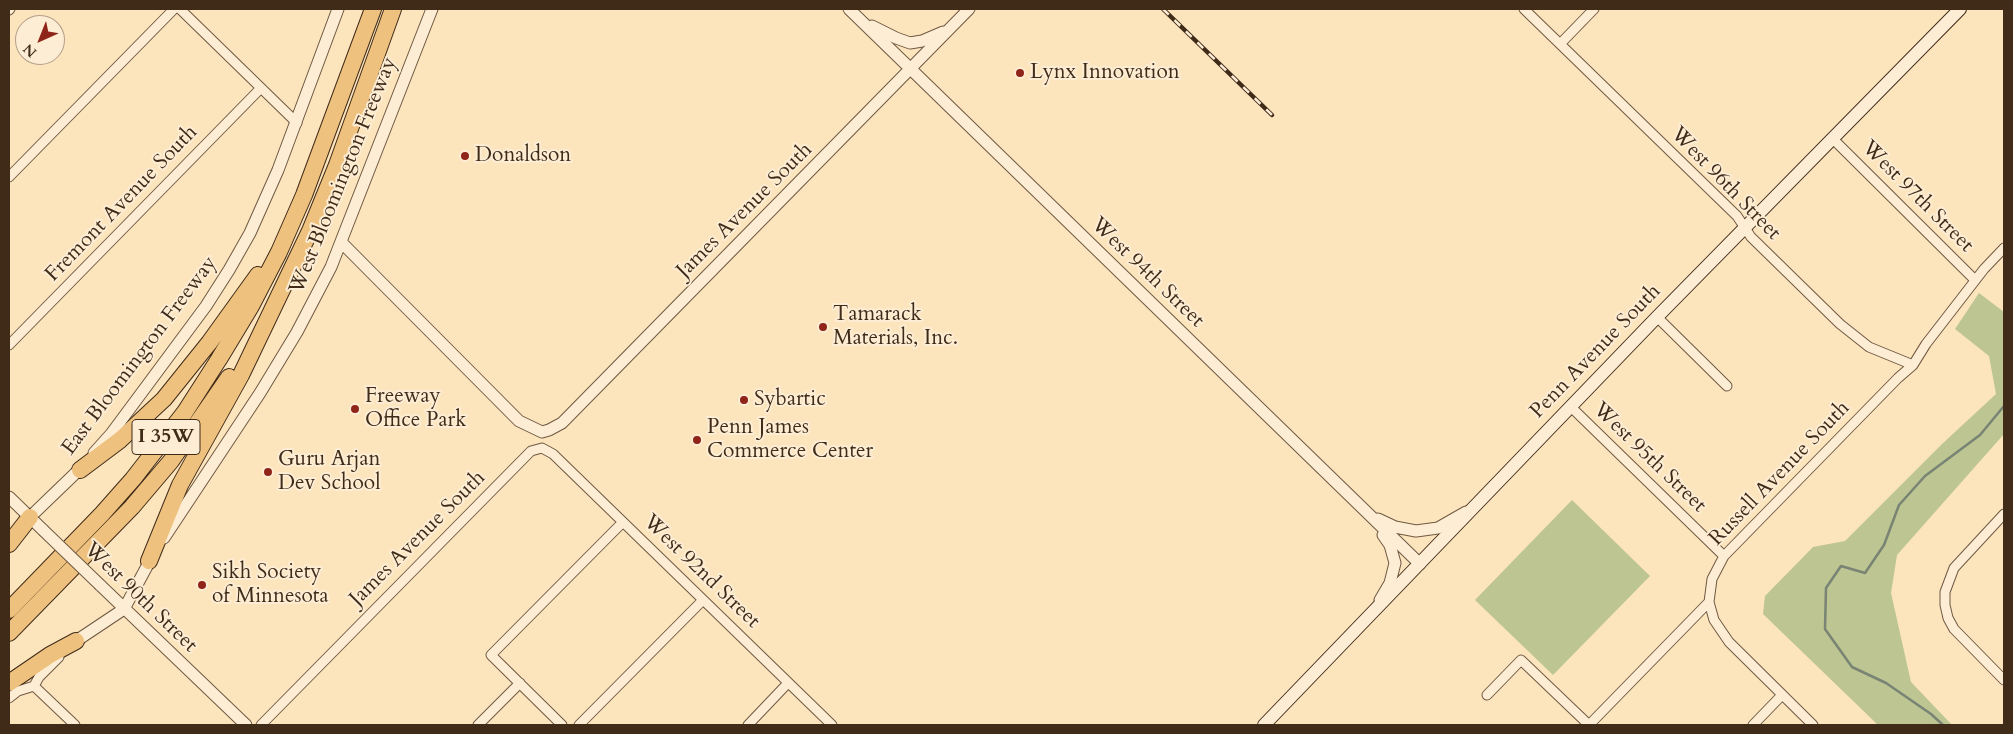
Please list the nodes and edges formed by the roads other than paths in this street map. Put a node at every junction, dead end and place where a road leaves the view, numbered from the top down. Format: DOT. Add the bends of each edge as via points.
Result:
graph roads {
  1 [pos="174,9"];
  2 [pos="180,9"];
  3 [pos="338,9"];
  4 [pos="373,9"];
  5 [pos="432,9"];
  6 [pos="849,9"];
  7 [pos="969,9"];
  8 [pos="1524,9"];
  9 [pos="1594,9"];
  10 [pos="1960,9"];
  11 [pos="392,12"];
  12 [pos="862,21"];
  13 [pos="949,29"];
  14 [pos="1560,44"];
  15 [pos="911,70"];
  16 [pos="261,88"];
  17 [pos="297,122"];
  18 [pos="1833,139"];
  19 [pos="9,177"];
  20 [pos="1746,229"];
  21 [pos="286,237"];
  22 [pos="341,242"];
  23 [pos="2004,248"];
  24 [pos="1975,280"];
  25 [pos="276,301"];
  26 [pos="1657,317"];
  27 [pos="9,345"];
  28 [pos="1913,365"];
  29 [pos="1727,386"];
  30 [pos="1571,406"];
  31 [pos="542,448"];
  32 [pos="80,470"];
  33 [pos="9,497"];
  34 [pos="1471,509"];
  35 [pos="2004,514"];
  36 [pos="30,517"];
  37 [pos="1371,517"];
  38 [pos="623,522"];
  39 [pos="9,544"];
  40 [pos="1724,556"];
  41 [pos="149,561"];
  42 [pos="1420,564"];
  43 [pos="703,600"];
  44 [pos="1709,602"];
  45 [pos="124,608"];
  46 [pos="1376,608"];
  47 [pos="9,610"];
  48 [pos="9,633"];
  49 [pos="76,641"];
  50 [pos="2004,680"];
  51 [pos="9,683"];
  52 [pos="788,683"];
  53 [pos="520,684"];
  54 [pos="34,686"];
  55 [pos="1487,695"];
  56 [pos="1782,695"];
  57 [pos="9,698"];
  58 [pos="75,725"];
  59 [pos="246,725"];
  60 [pos="261,725"];
  61 [pos="478,725"];
  62 [pos="562,725"];
  63 [pos="579,725"];
  64 [pos="748,725"];
  65 [pos="832,725"];
  66 [pos="1264,725"];
  67 [pos="1589,725"];
  68 [pos="1752,725"];
  69 [pos="1813,725"];
  1 -- 19 [label="street"];
  2 -- 16 [label="street"];
  3 -- 17 [label="street, East Bloomington Freeway"];
  4 -- 21 [label="highway, I 35W"];
  5 -- 22 [label="street, West Bloomington Freeway"];
  6 -- 12 [label="street, West 94th Street"];
  7 -- 13 [label="street, James Avenue South"];
  8 -- 14 [label="street, West 96th Street"];
  9 -- 14 [label="street"];
  10 -- 18 [label="main road, Penn Avenue South"];
  11 -- 25 [label="highway, I 35W" via="337,165"];
  12 -- 13 [label="street" via="910,42 922,41"];
  12 -- 15 [label="street, West 94th Street"];
  13 -- 15 [label="street, James Avenue South"];
  14 -- 20 [label="street, West 96th Street" via="1736,215"];
  15 -- 22 [label="street, James Avenue South" via="562,423 549,430 542,432 519,421"];
  15 -- 37 [label="street, West 94th Street"];
  16 -- 17 [label="street"];
  16 -- 27 [label="street, Fremont Avenue South"];
  17 -- 32 [label="street, East Bloomington Freeway" via="250,233 229,270 111,434"];
  18 -- 20 [label="main road, Penn Avenue South"];
  18 -- 24 [label="street, West 97th Street"];
  20 -- 26 [label="main road, Penn Avenue South"];
  20 -- 28 [label="street, West 96th Street" via="1854,336 1869,347"];
  21 -- 32 [label="highway" via="164,399 120,440"];
  21 -- 47 [label="highway, I 35W" via="251,306 185,412 121,493"];
  22 -- 41 [label="street, West Bloomington Freeway" via="296,332"];
  23 -- 24 [label="street, Russell Avenue South"];
  24 -- 28 [label="street, Russell Avenue South"];
  25 -- 41 [label="highway" via="241,375 180,485"];
  25 -- 48 [label="highway, I 35W" via="171,461 132,507"];
  26 -- 29 [label="street"];
  26 -- 30 [label="main road, Penn Avenue South"];
  28 -- 40 [label="street, Russell Avenue South"];
  30 -- 34 [label="main road, Penn Avenue South"];
  30 -- 40 [label="street, West 95th Street"];
  31 -- 38 [label="street, West 92nd Street" via="550,451"];
  31 -- 60 [label="street, James Avenue South" via="530,451"];
  32 -- 36 [label="street, East Bloomington Freeway"];
  33 -- 36 [label="street, West 90th Street"];
  34 -- 37 [label="street" via="1438,528 1416,531"];
  34 -- 42 [label="main road, Penn Avenue South"];
  35 -- 50 [label="street" via="1954,568 1945,592 1945,605 1954,630"];
  36 -- 39 [label="highway"];
  36 -- 45 [label="street, West 90th Street, bridge"];
  37 -- 42 [label="street, West 94th Street"];
  37 -- 46 [label="street" via="1390,545 1395,562 1390,583"];
  38 -- 43 [label="street, West 92nd Street"];
  38 -- 53 [label="street" via="491,655"];
  40 -- 44 [label="street, Russell Avenue South" via="1712,580"];
  41 -- 45 [label="street, West Bloomington Freeway"];
  42 -- 46 [label="main road, Penn Avenue South"];
  43 -- 52 [label="street, West 92nd Street"];
  43 -- 63 [label="street"];
  44 -- 56 [label="street" via="1720,632"];
  44 -- 67 [label="street"];
  45 -- 49 [label="street"];
  45 -- 59 [label="street, West 90th Street"];
  46 -- 66 [label="main road, Penn Avenue South"];
  49 -- 51 [label="highway"];
  49 -- 54 [label="street" via="52,662"];
  52 -- 64 [label="street"];
  52 -- 65 [label="street, West 92nd Street"];
  53 -- 61 [label="street"];
  53 -- 62 [label="street"];
  54 -- 57 [label="street"];
  54 -- 58 [label="street"];
  55 -- 67 [label="street" via="1522,660"];
  56 -- 68 [label="street"];
  56 -- 69 [label="street"];
}
